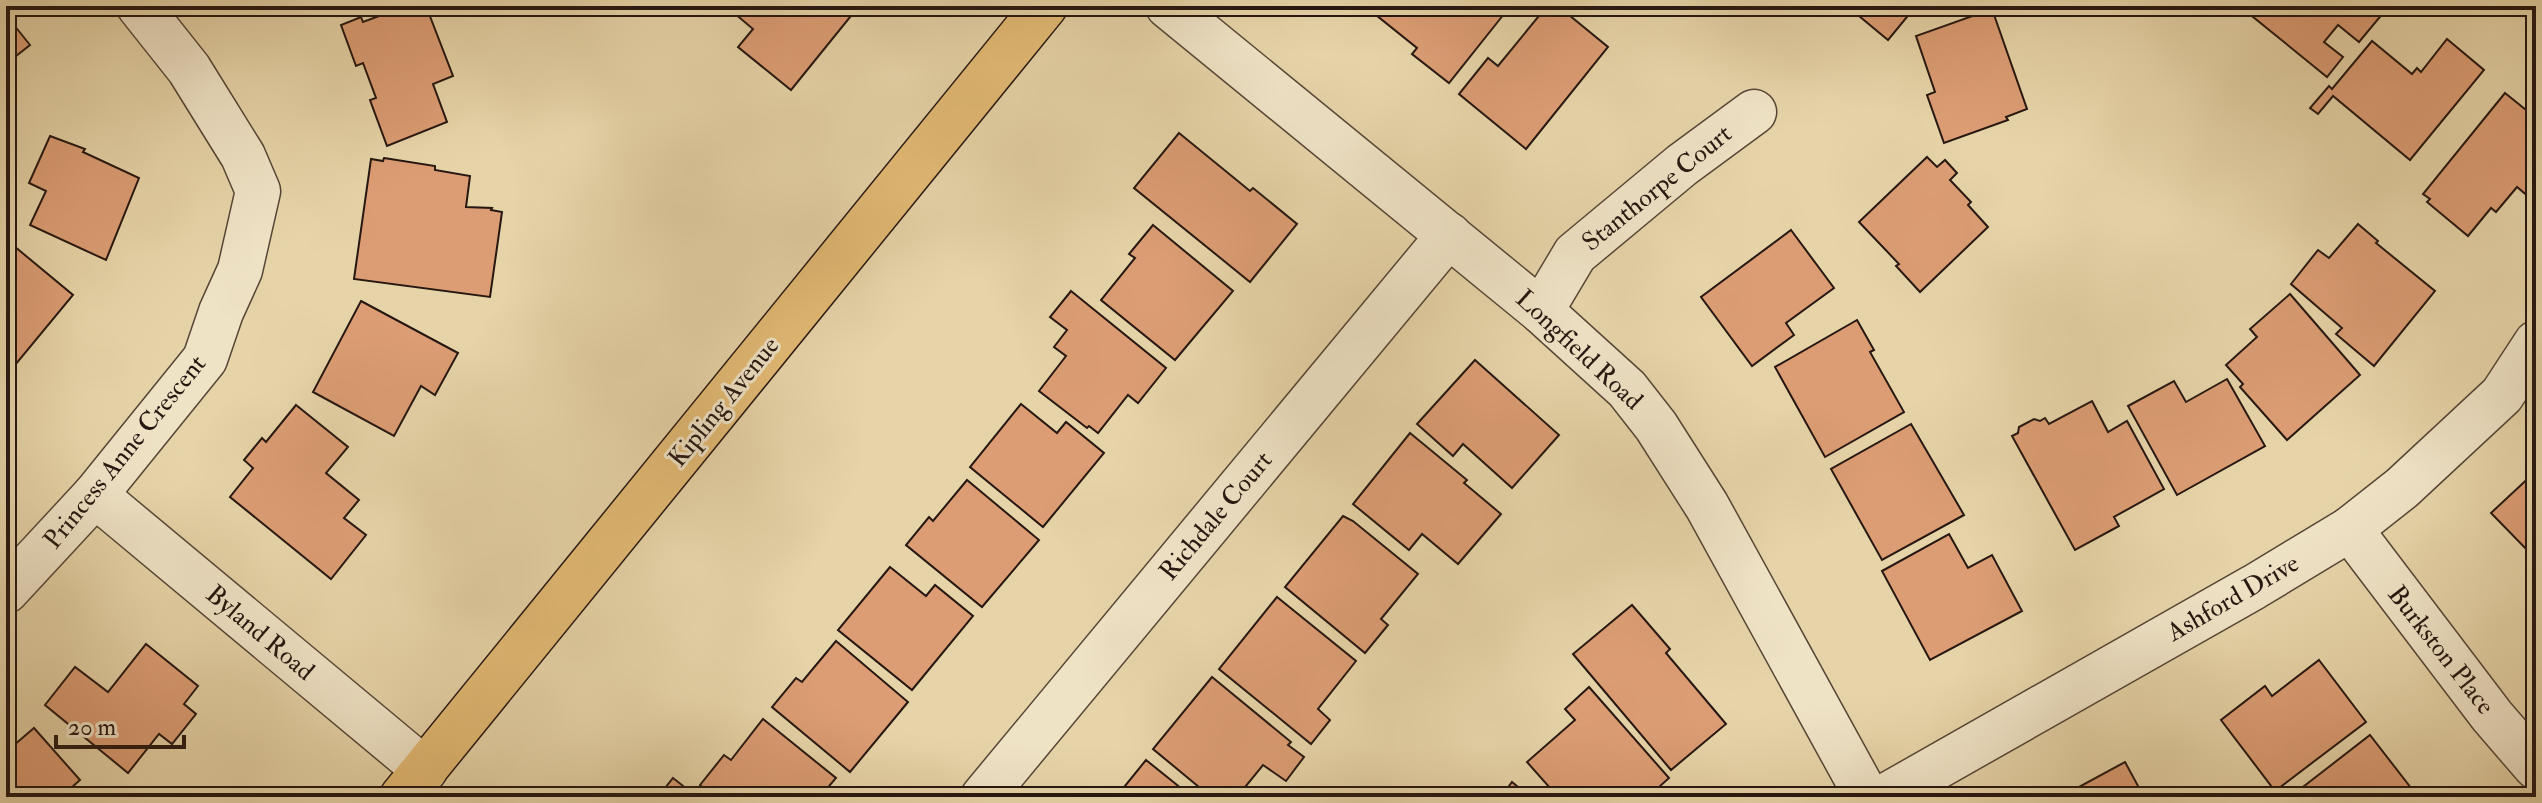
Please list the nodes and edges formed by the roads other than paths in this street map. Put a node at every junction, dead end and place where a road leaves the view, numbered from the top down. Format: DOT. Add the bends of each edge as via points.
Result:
graph roads {
  1 [pos="139,6"];
  2 [pos="1045,6"];
  3 [pos="1168,6"];
  4 [pos="1754,112"];
  5 [pos="1449,235"];
  6 [pos="1541,311"];
  7 [pos="2536,343"];
  8 [pos="95,495"];
  9 [pos="2350,529"];
  10 [pos="6,591"];
  11 [pos="2536,767"];
  12 [pos="413,784"];
  13 [pos="983,797"];
  14 [pos="1867,797"];
  15 [pos="1884,797"];
  1 -- 8 [label="street, Princess Anne Crescent" via="195,80 243,156 258,191 240,270 205,359"];
  2 -- 12 [label="main road, Kipling Avenue"];
  3 -- 5 [label="street, Longfield Road"];
  4 -- 6 [label="street, Stanthorpe Court" via="1575,254"];
  5 -- 6 [label="street, Longfield Road"];
  5 -- 13 [label="street, Richdale Court"];
  6 -- 14 [label="street, Longfield Road" via="1627,389 1656,426 1707,506"];
  7 -- 9 [label="street, Ashford Drive" via="2502,395"];
  8 -- 10 [label="street, Princess Anne Crescent"];
  8 -- 12 [label="street, Byland Road"];
  9 -- 11 [label="street, Burkston Place"];
  9 -- 15 [label="street, Ashford Drive"];
}
